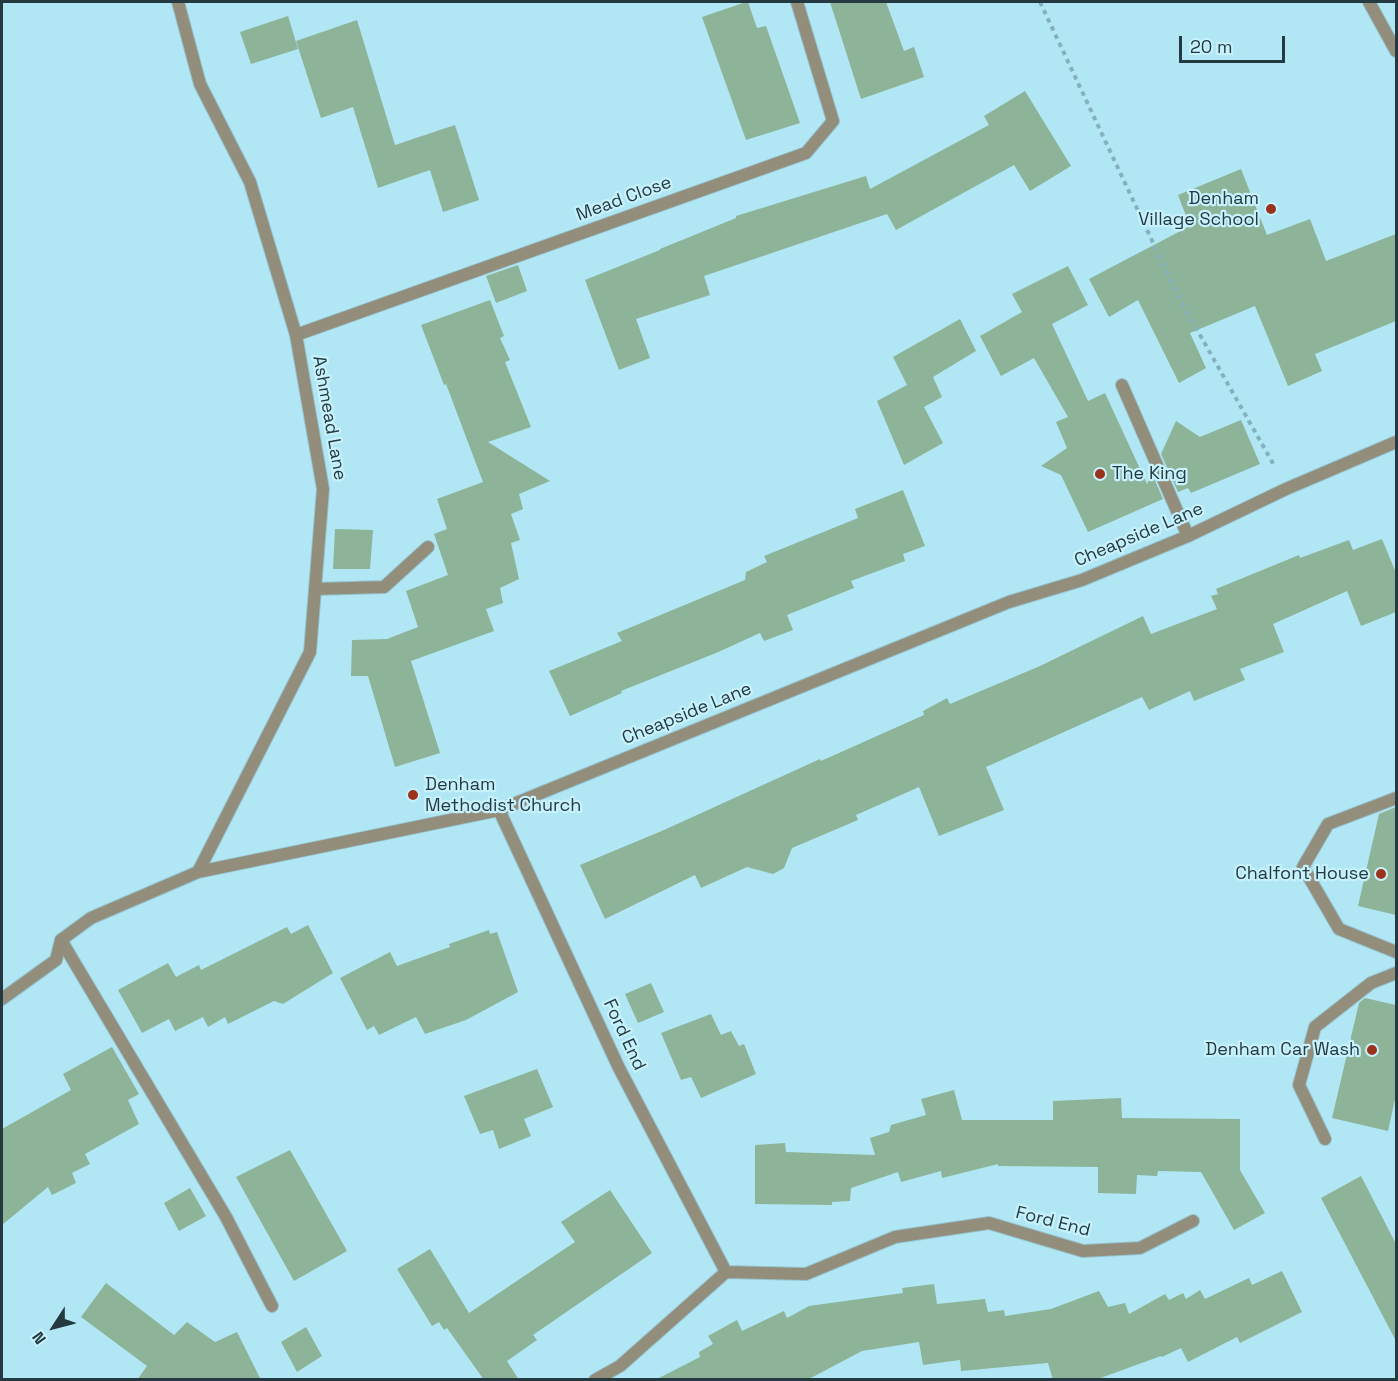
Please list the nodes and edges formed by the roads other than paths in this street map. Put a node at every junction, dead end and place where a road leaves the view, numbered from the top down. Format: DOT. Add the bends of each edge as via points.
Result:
graph roads {
  1 [pos="178,2"];
  2 [pos="797,2"];
  3 [pos="1369,2"];
  4 [pos="1396,51"];
  5 [pos="296,335"];
  6 [pos="1122,385"];
  7 [pos="1396,442"];
  8 [pos="1188,536"];
  9 [pos="428,546"];
  10 [pos="315,589"];
  11 [pos="1396,798"];
  12 [pos="499,810"];
  13 [pos="198,872"];
  14 [pos="61,940"];
  15 [pos="1396,952"];
  16 [pos="1396,973"];
  17 [pos="2,999"];
  18 [pos="1325,1139"];
  19 [pos="1193,1221"];
  20 [pos="726,1272"];
  21 [pos="272,1306"];
  22 [pos="595,1380"];
  1 -- 5 [label="street, Ashmead Lane" via="200,84 250,182"];
  2 -- 5 [label="street, Mead Close" via="833,121 806,153"];
  3 -- 4 [label="street"];
  5 -- 10 [label="street, Ashmead Lane" via="323,489"];
  6 -- 8 [label="street"];
  7 -- 8 [label="street, Cheapside Lane"];
  8 -- 12 [label="street, Cheapside Lane" via="1082,580 1009,602"];
  9 -- 10 [label="street" via="384,587"];
  10 -- 13 [label="street, Ashmead Lane" via="310,652"];
  11 -- 15 [label="street" via="1328,824 1303,867 1339,929"];
  12 -- 13 [label="street, Cheapside Lane"];
  12 -- 20 [label="street, Ford End" via="619,1068"];
  13 -- 14 [label="street, Cheapside Lane" via="91,918"];
  14 -- 17 [label="street, Cheapside Lane" via="56,960"];
  14 -- 21 [label="street" via="226,1217"];
  16 -- 18 [label="street" via="1371,983 1315,1026 1299,1085"];
  19 -- 20 [label="street, Ford End" via="1140,1248 1083,1251 989,1223 896,1237 806,1274"];
  20 -- 22 [label="street" via="620,1366"];
}
